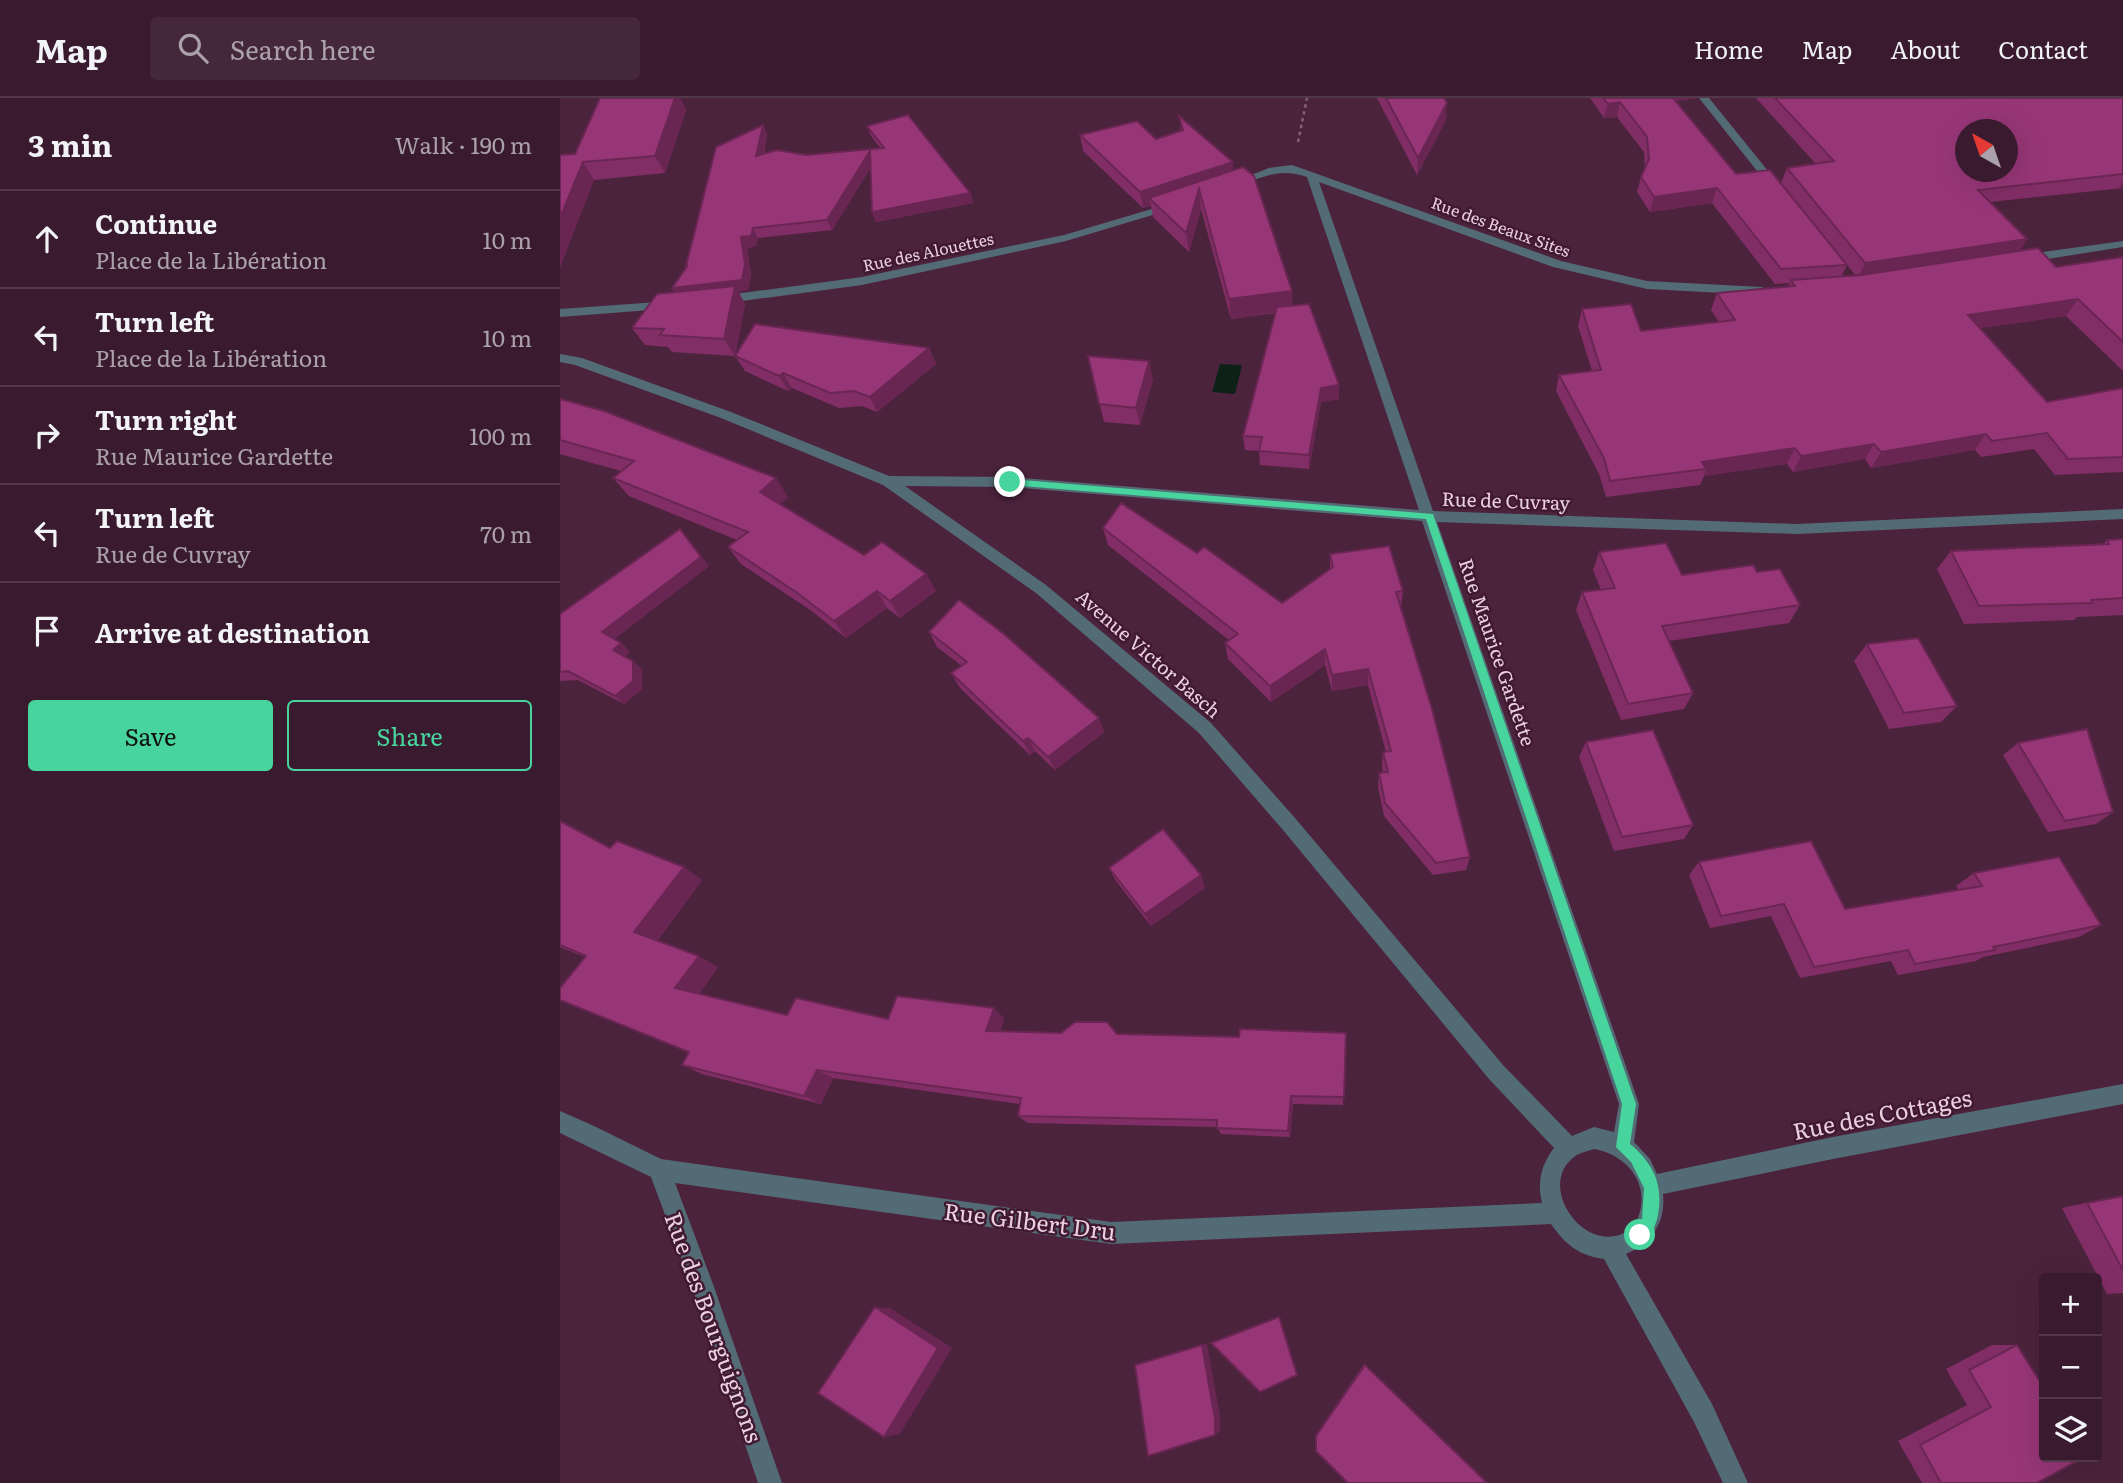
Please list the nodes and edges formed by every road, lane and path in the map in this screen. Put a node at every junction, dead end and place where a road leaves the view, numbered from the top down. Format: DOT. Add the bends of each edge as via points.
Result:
graph roads {
  1 [pos="1307,98"];
  2 [pos="1704,98"];
  3 [pos="1292,168"];
  4 [pos="1311,174"];
  5 [pos="1215,191"];
  6 [pos="1787,202"];
  7 [pos="1180,203"];
  8 [pos="2123,244"];
  9 [pos="2015,260"];
  10 [pos="1776,290"];
  11 [pos="560,313"];
  12 [pos="560,351"];
  13 [pos="568,360"];
  14 [pos="888,481"];
  15 [pos="2123,514"];
  16 [pos="1430,516"];
  17 [pos="2123,1094"];
  18 [pos="560,1122"];
  19 [pos="1567,1147"];
  20 [pos="1623,1147"];
  21 [pos="659,1170"];
  22 [pos="1651,1186"];
  23 [pos="1555,1213"];
  24 [pos="1611,1250"];
  25 [pos="770,1483"];
  26 [pos="1736,1483"];
  1 -- 3 [label="path"];
  2 -- 6 [label="street"];
  3 -- 4 [label="street, Rue des Beaux Sites"];
  3 -- 5 [label="street" via="1273,170"];
  4 -- 10 [label="street, Rue des Beaux Sites" via="1557,264 1647,285"];
  4 -- 16 [label="street, Rue Maurice Gardette"];
  7 -- 11 [label="street, Rue des Alouettes" via="1066,238 862,281 694,303"];
  8 -- 9 [label="street"];
  12 -- 13 [label="street, Avenue Victor Basch"];
  13 -- 14 [label="street, Avenue Victor Basch" via="726,415"];
  14 -- 16 [label="street, Rue de Cuvray" via="1010,482"];
  14 -- 19 [label="street, Avenue Victor Basch" via="1041,589 1205,728 1496,1072"];
  15 -- 16 [label="street, Rue de Cuvray" via="1797,529"];
  16 -- 20 [label="street, Rue Maurice Gardette" via="1629,1104"];
  17 -- 22 [label="street, Rue des Cottages"];
  18 -- 21 [label="street, Rue Gilbert Dru"];
  19 -- 20 [label="street" via="1594,1138"];
  19 -- 23 [label="street" via="1550,1175"];
  20 -- 22 [label="street" via="1636,1157"];
  21 -- 23 [label="street, Rue Gilbert Dru" via="1111,1233"];
  21 -- 25 [label="street, Rue des Bourguignons"];
  22 -- 24 [label="street" via="1650,1222 1627,1245"];
  23 -- 24 [label="street" via="1578,1240"];
  24 -- 26 [label="street" via="1703,1413"];
}
